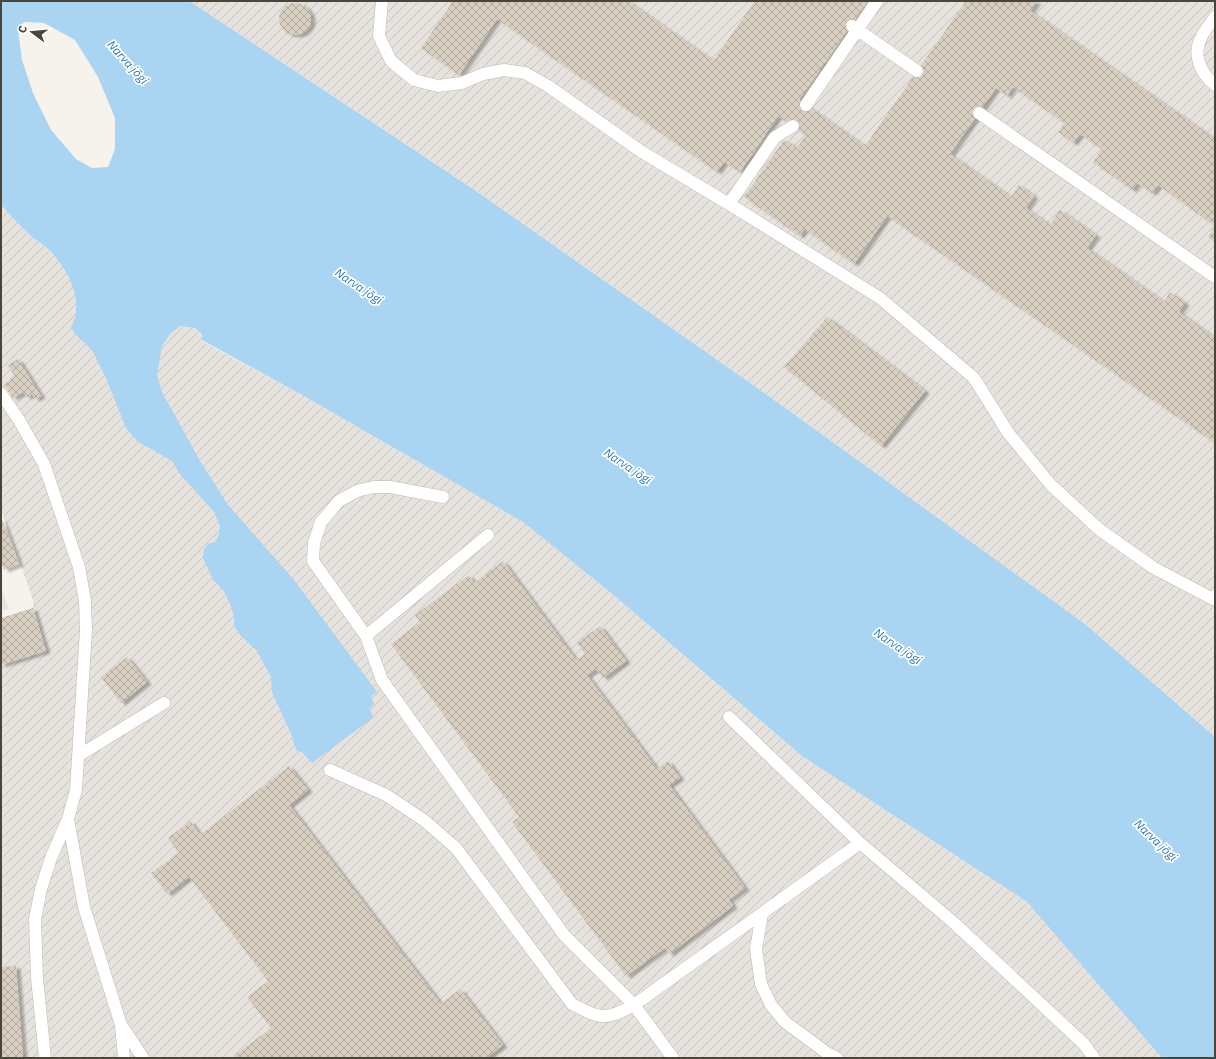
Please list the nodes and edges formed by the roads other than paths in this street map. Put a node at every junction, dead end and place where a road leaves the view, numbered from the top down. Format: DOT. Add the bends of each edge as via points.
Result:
graph roads {
  1 [pos="382,1"];
  2 [pos="877,1"];
  3 [pos="1215,17"];
  4 [pos="855,27"];
  5 [pos="917,71"];
  6 [pos="1215,85"];
  7 [pos="806,105"];
  8 [pos="979,113"];
  9 [pos="793,126"];
  10 [pos="729,204"];
  11 [pos="1215,278"];
  12 [pos="1,394"];
  13 [pos="443,497"];
  14 [pos="488,535"];
  15 [pos="1215,596"];
  16 [pos="366,636"];
  17 [pos="164,703"];
  18 [pos="729,717"];
  19 [pos="78,756"];
  20 [pos="330,770"];
  21 [pos="68,820"];
  22 [pos="860,843"];
  23 [pos="762,914"];
  24 [pos="634,1006"];
  25 [pos="121,1025"];
  26 [pos="45,1058"];
  27 [pos="124,1058"];
  28 [pos="143,1058"];
  29 [pos="673,1058"];
  30 [pos="837,1058"];
  31 [pos="1094,1058"];
  1 -- 10 [label="lane" via="379,36 391,61 414,80 438,86 462,83 483,74 504,70 525,73 548,86 642,152"];
  2 -- 4 [label="lane"];
  3 -- 6 [label="lane" via="1200,38 1197,52 1200,67 1208,80"];
  4 -- 5 [label="lane"];
  4 -- 7 [label="lane"];
  8 -- 11 [label="lane"];
  9 -- 10 [label="lane" via="774,137"];
  10 -- 15 [label="lane" via="880,298 974,378 1013,439 1051,485 1100,530 1154,568 1213,599"];
  12 -- 19 [label="lane" via="44,464 79,567 85,601 86,630"];
  13 -- 16 [label="lane" via="390,487 373,487 357,491 339,501 321,522 314,543 313,561"];
  14 -- 16 [label="lane"];
  16 -- 24 [label="lane" via="382,680 564,935"];
  17 -- 19 [label="lane"];
  18 -- 22 [label="lane"];
  19 -- 21 [label="lane" via="76,790"];
  20 -- 24 [label="lane" via="386,795 425,821 456,848 572,1004 595,1016 615,1016"];
  21 -- 25 [label="lane" via="84,907"];
  21 -- 26 [label="lane" via="51,858 35,919 37,978"];
  22 -- 23 [label="lane"];
  22 -- 31 [label="lane" via="953,922 1084,1044"];
  23 -- 24 [label="lane"];
  23 -- 30 [label="lane" via="756,949 761,984 771,1005 785,1022 827,1054"];
  24 -- 29 [label="lane"];
  25 -- 27 [label="lane"];
  25 -- 28 [label="lane"];
}
